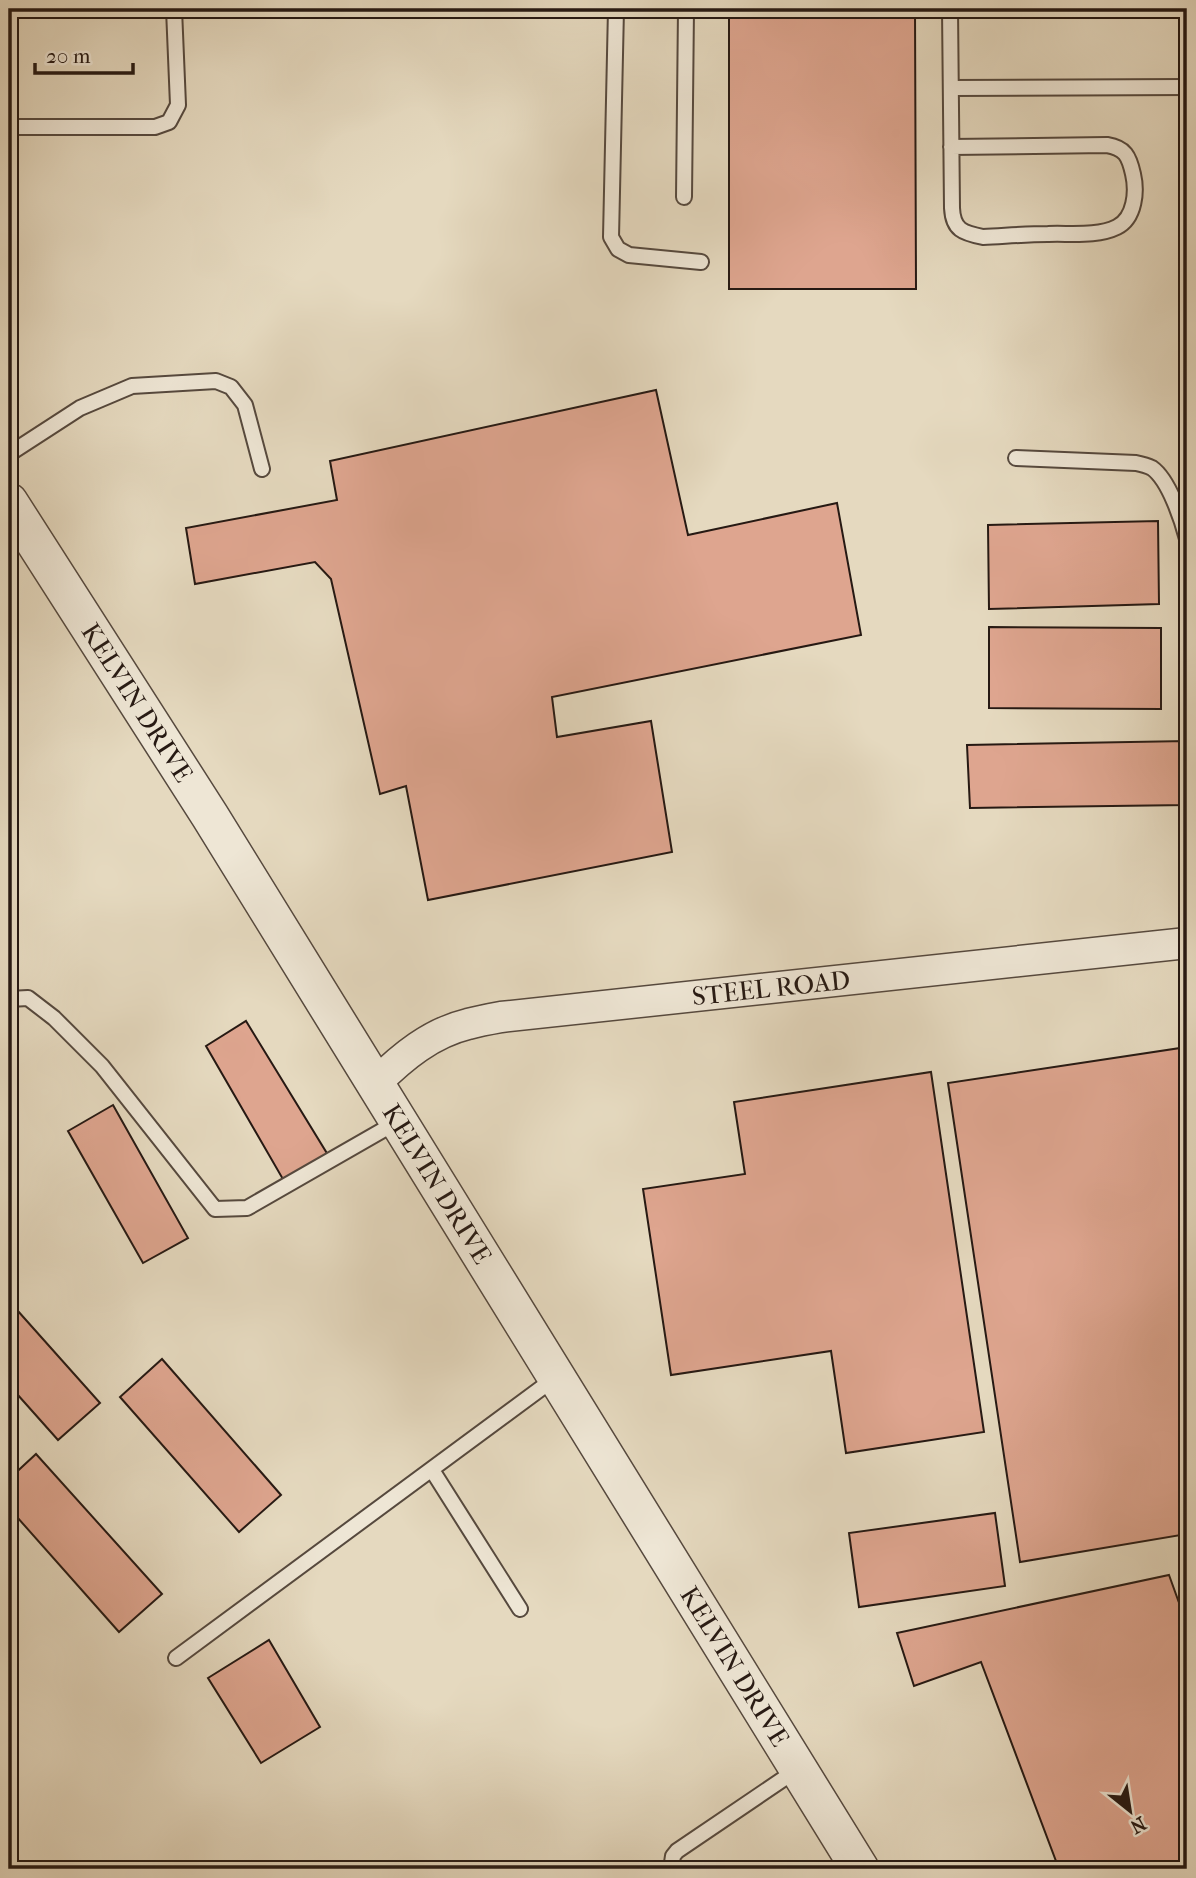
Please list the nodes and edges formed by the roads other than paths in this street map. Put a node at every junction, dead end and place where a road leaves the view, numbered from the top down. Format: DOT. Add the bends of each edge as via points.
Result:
graph roads {
  1 [pos="174,9"];
  2 [pos="616,9"];
  3 [pos="685,9"];
  4 [pos="950,9"];
  5 [pos="1187,87"];
  6 [pos="951,88"];
  7 [pos="9,127"];
  8 [pos="951,147"];
  9 [pos="684,197"];
  10 [pos="701,262"];
  11 [pos="9,454"];
  12 [pos="1016,458"];
  13 [pos="262,469"];
  14 [pos="9,502"];
  15 [pos="1187,539"];
  16 [pos="1187,943"];
  17 [pos="9,999"];
  18 [pos="376,1083"];
  19 [pos="398,1122"];
  20 [pos="556,1378"];
  21 [pos="432,1470"];
  22 [pos="520,1609"];
  23 [pos="176,1658"];
  24 [pos="799,1769"];
  25 [pos="671,1869"];
  26 [pos="860,1869"];
  1 -- 7 [label="lane" via="178,105 169,122 155,127"];
  2 -- 10 [label="lane" via="611,237 618,249 629,255"];
  3 -- 9 [label="lane"];
  4 -- 6 [label="lane"];
  5 -- 6 [label="lane"];
  6 -- 8 [label="lane"];
  8 -- 8 [label="lane" via="1117,147 1132,168 1132,209 1119,226 1099,232 969,234 952,218"];
  11 -- 13 [label="lane" via="80,408 132,386 216,381 231,387 245,405"];
  12 -- 15 [label="lane" via="1136,463 1153,468 1178,509"];
  14 -- 18 [label="street, KELVIN DRIVE"];
  16 -- 18 [label="street, STEEL ROAD" via="501,1017 438,1034 400,1059"];
  17 -- 19 [label="lane" via="28,998 102,1066 215,1209 247,1208"];
  18 -- 19 [label="street, KELVIN DRIVE"];
  19 -- 20 [label="street, KELVIN DRIVE"];
  20 -- 21 [label="lane"];
  20 -- 24 [label="street, KELVIN DRIVE"];
  21 -- 22 [label="lane"];
  21 -- 23 [label="lane"];
  24 -- 25 [label="lane" via="677,1851"];
  24 -- 26 [label="street, KELVIN DRIVE"];
}
